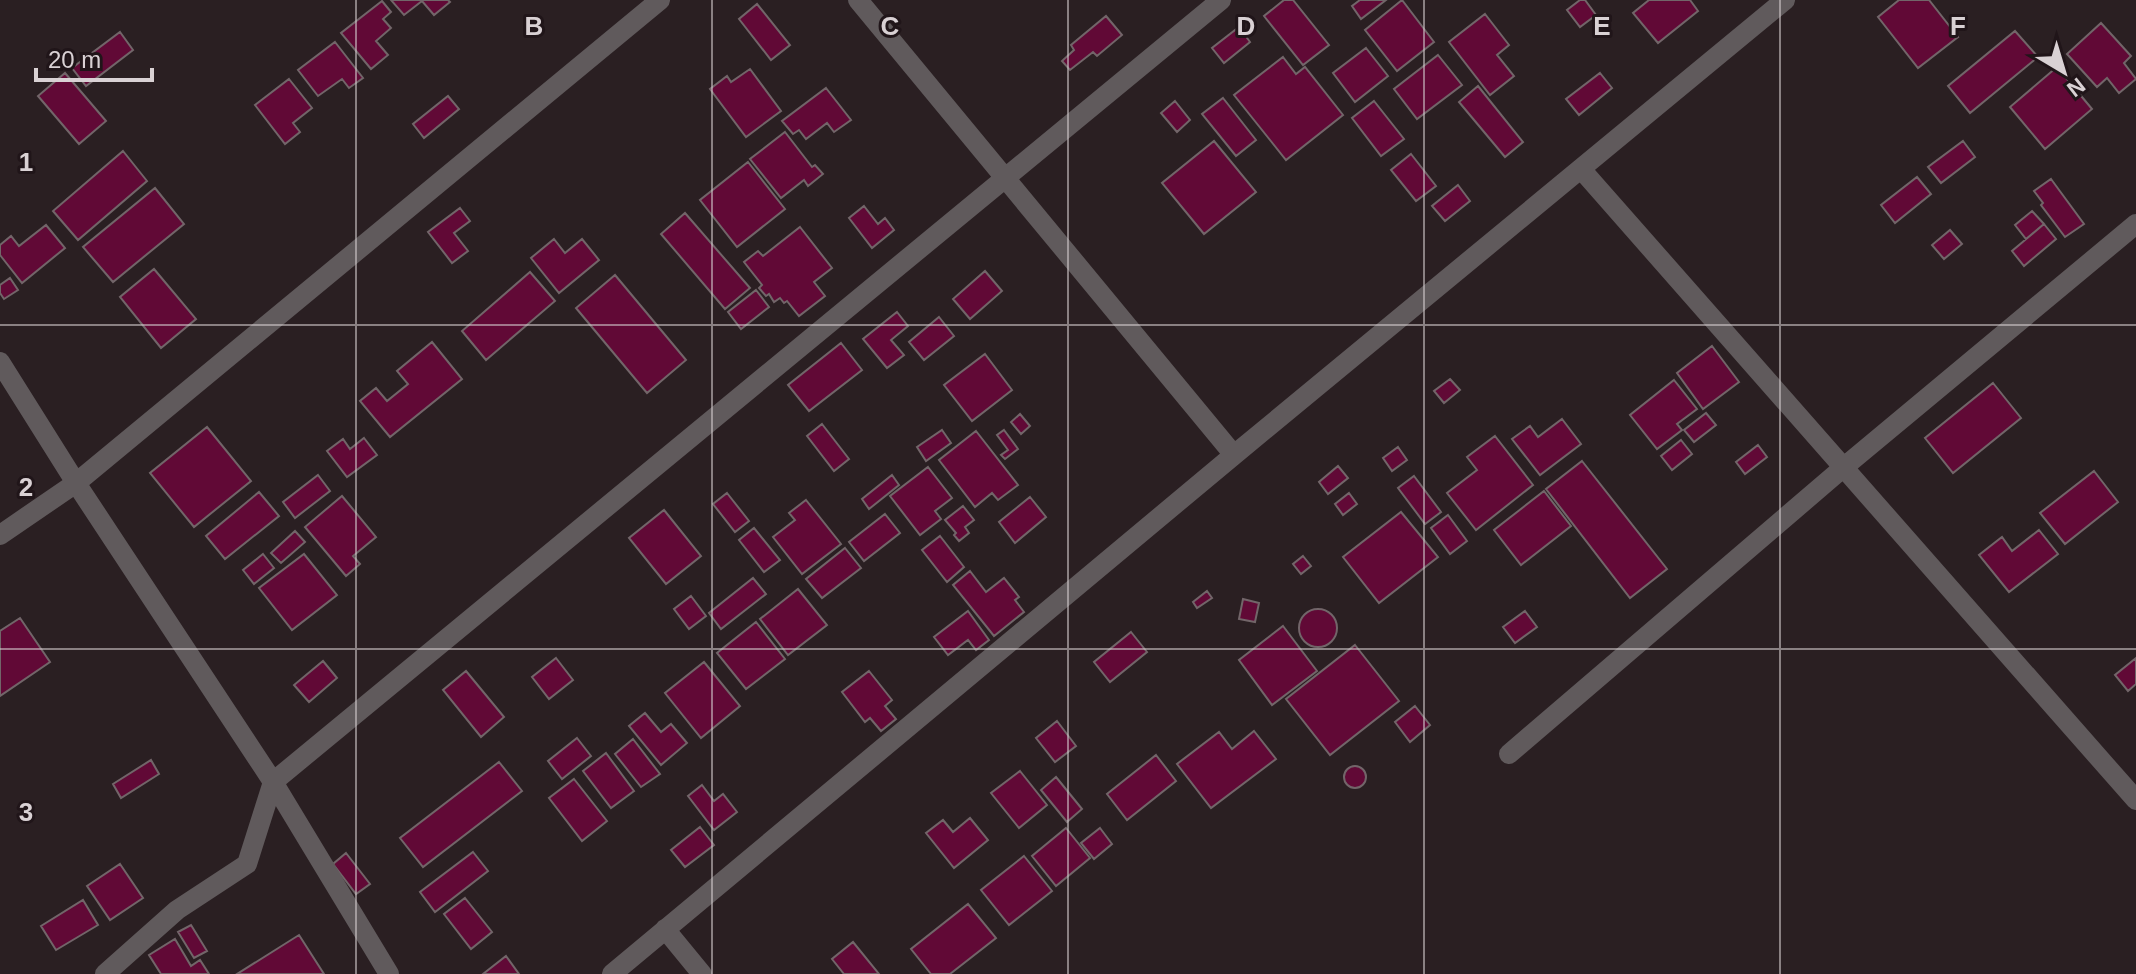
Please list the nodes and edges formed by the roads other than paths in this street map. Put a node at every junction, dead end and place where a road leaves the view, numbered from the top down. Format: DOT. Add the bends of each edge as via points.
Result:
graph roads {
  1 [pos="660,0"];
  2 [pos="858,0"];
  3 [pos="1221,0"];
  4 [pos="1785,0"];
  5 [pos="1581,169"];
  6 [pos="1005,178"];
  7 [pos="2136,224"];
  8 [pos="0,362"];
  9 [pos="1234,455"];
  10 [pos="1844,467"];
  11 [pos="76,483"];
  12 [pos="0,535"];
  13 [pos="1509,754"];
  14 [pos="273,782"];
  15 [pos="2136,800"];
  16 [pos="665,929"];
  17 [pos="105,974"];
  18 [pos="389,974"];
  19 [pos="612,974"];
  20 [pos="702,974"];
  1 -- 11 [label="street"];
  2 -- 6 [label="street"];
  3 -- 6 [label="street"];
  4 -- 5 [label="street"];
  5 -- 9 [label="street"];
  5 -- 10 [label="street"];
  6 -- 9 [label="street"];
  6 -- 14 [label="street"];
  7 -- 10 [label="street"];
  8 -- 11 [label="street"];
  9 -- 16 [label="street"];
  10 -- 13 [label="street"];
  10 -- 15 [label="street"];
  11 -- 12 [label="street"];
  11 -- 14 [label="street"];
  14 -- 17 [label="street" via="247,864 177,910"];
  14 -- 18 [label="street"];
  16 -- 19 [label="street"];
  16 -- 20 [label="street"];
}
